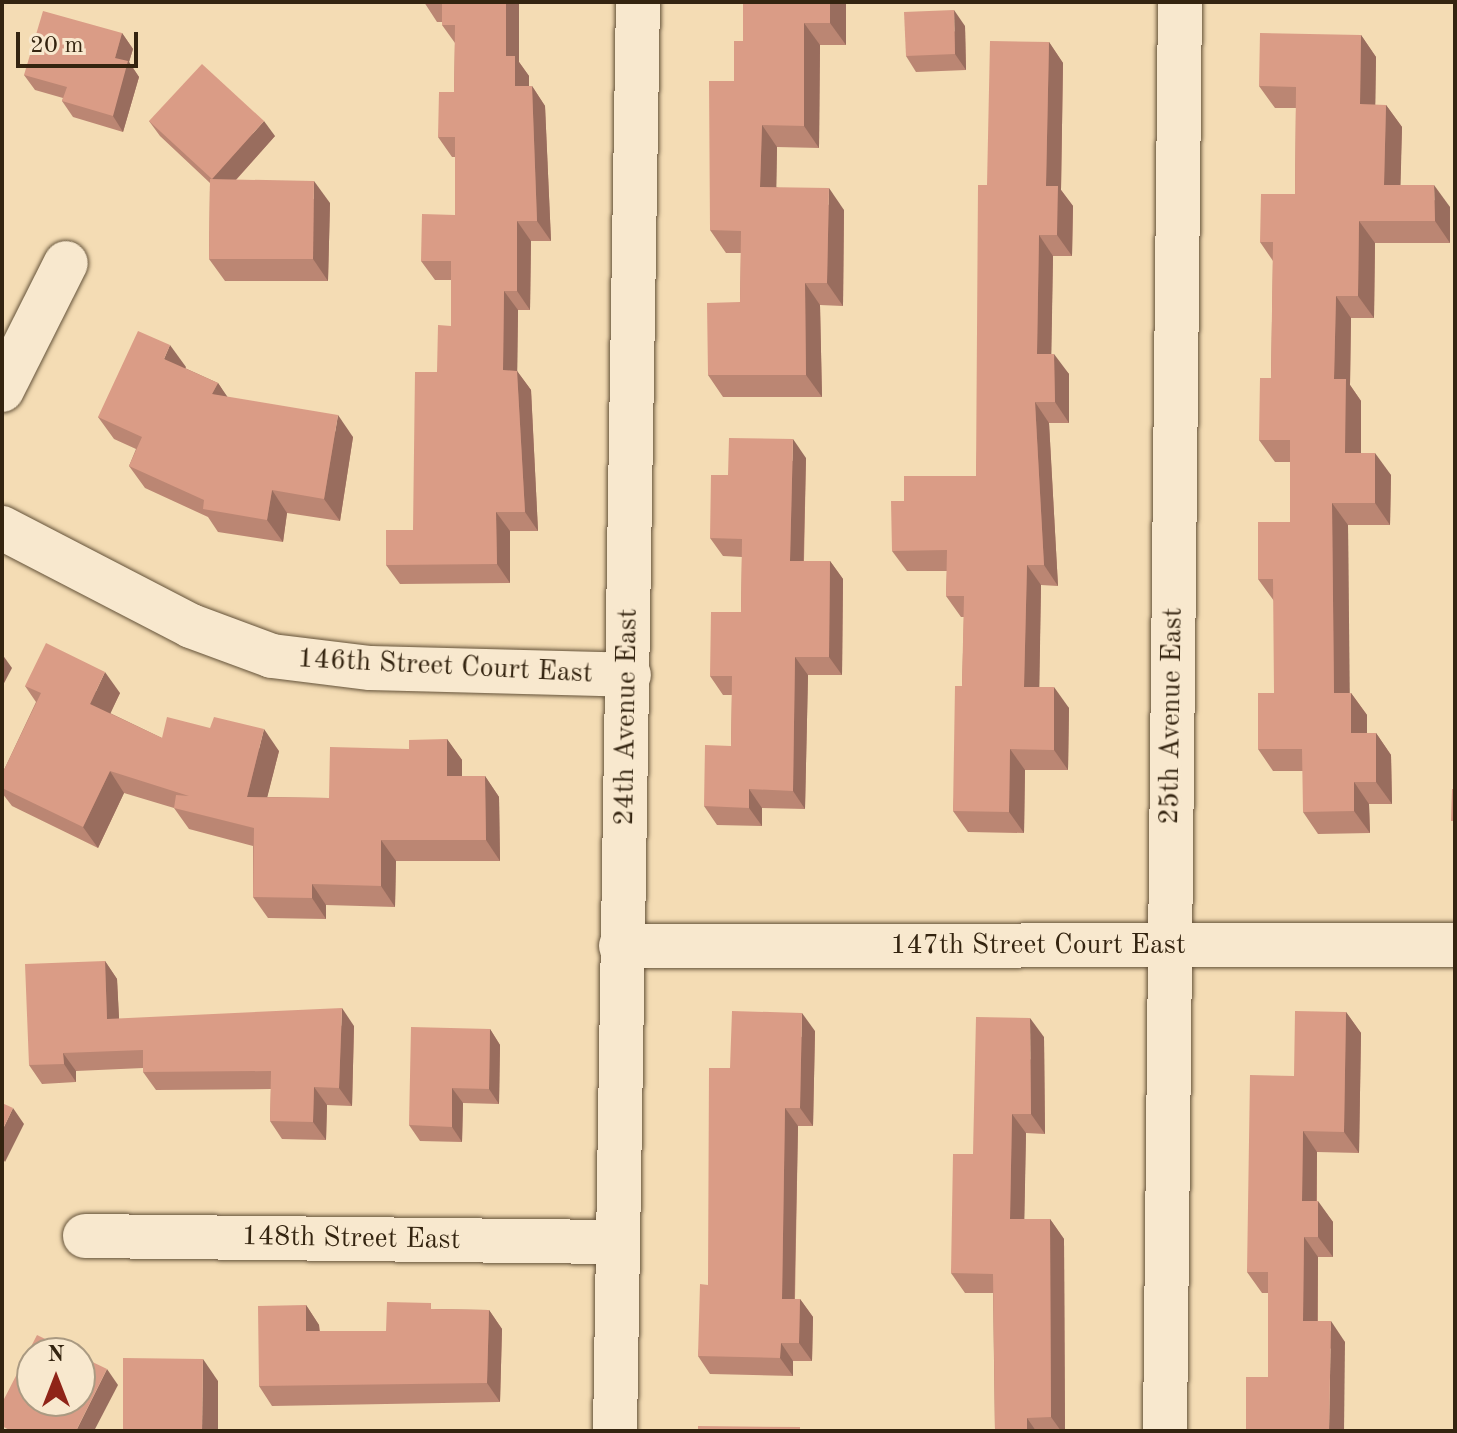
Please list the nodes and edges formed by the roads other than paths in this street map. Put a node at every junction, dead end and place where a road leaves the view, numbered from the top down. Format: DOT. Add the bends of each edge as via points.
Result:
graph roads {
  1 [pos="638,2"];
  2 [pos="1180,2"];
  3 [pos="66,263"];
  4 [pos="2,390"];
  5 [pos="2,528"];
  6 [pos="629,675"];
  7 [pos="1455,945"];
  8 [pos="621,946"];
  9 [pos="1169,946"];
  10 [pos="85,1236"];
  11 [pos="617,1242"];
  12 [pos="615,1431"];
  13 [pos="1165,1431"];
  1 -- 6 [label="street, 24th Avenue East"];
  2 -- 9 [label="street, 25th Avenue East"];
  3 -- 4 [label="street"];
  5 -- 6 [label="street, 146th Street Court East" via="191,626 272,656 370,668"];
  6 -- 8 [label="street, 24th Avenue East"];
  7 -- 9 [label="street, 147th Street Court East"];
  8 -- 9 [label="street, 147th Street Court East"];
  8 -- 11 [label="street, 24th Avenue East"];
  9 -- 13 [label="street, 25th Avenue East"];
  10 -- 11 [label="street, 148th Street East"];
  11 -- 12 [label="street, 24th Avenue East"];
}
